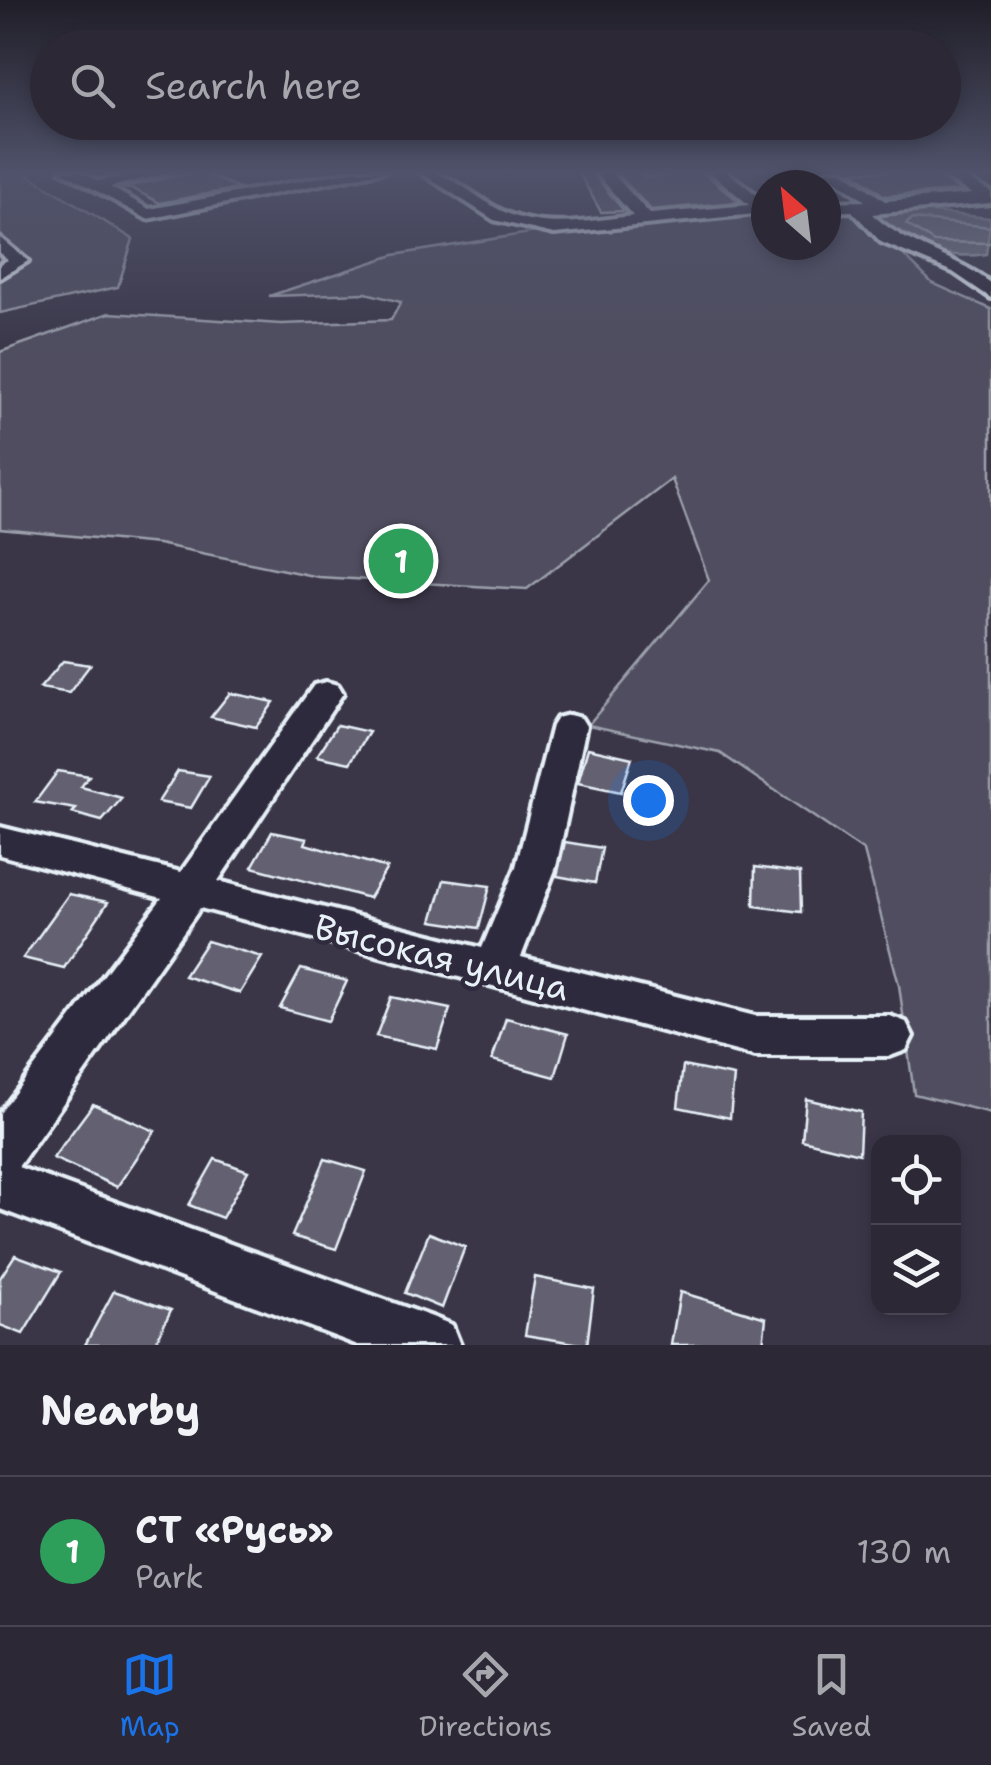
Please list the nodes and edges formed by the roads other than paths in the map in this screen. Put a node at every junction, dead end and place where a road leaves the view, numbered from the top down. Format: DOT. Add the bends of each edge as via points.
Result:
graph roads {
  1 [pos="883,234"];
  2 [pos="0,243"];
  3 [pos="0,272"];
  4 [pos="991,292"];
  5 [pos="326,693"];
  6 [pos="569,726"];
  7 [pos="0,841"];
  8 [pos="190,892"];
  9 [pos="494,972"];
  10 [pos="890,1036"];
  11 [pos="0,1152"];
  12 [pos="0,1184"];
  13 [pos="432,1345"];
  1 -- 4 [label="street" via="960,268"];
  2 -- 3 [label="street" via="20,260"];
  5 -- 8 [label="street"];
  6 -- 9 [label="street" via="536,867"];
  7 -- 8 [label="street, Высокая улица"];
  8 -- 9 [label="street, Высокая улица"];
  8 -- 11 [label="street"];
  9 -- 10 [label="street, Высокая улица" via="755,1036"];
  12 -- 13 [label="street"];
}
